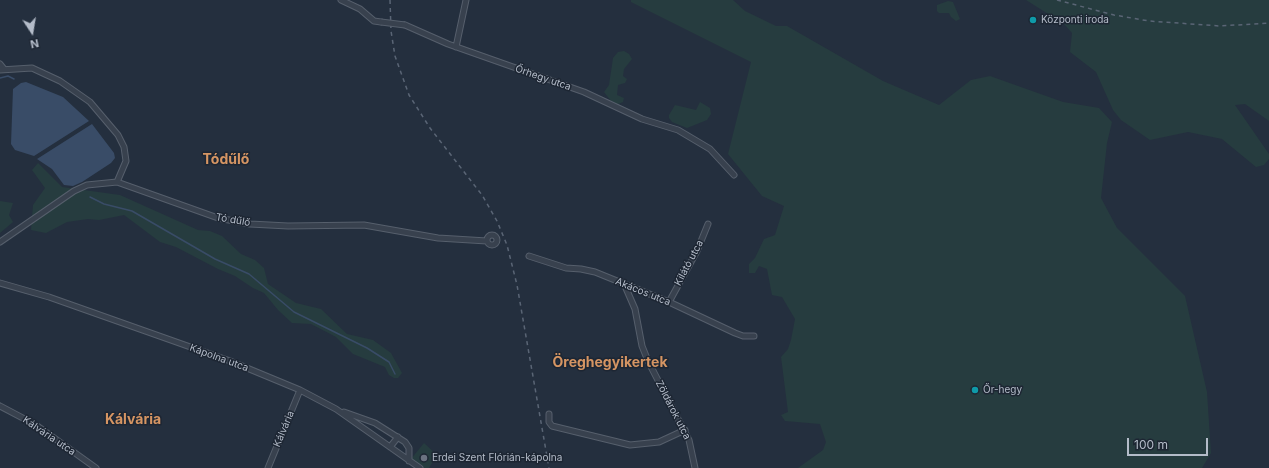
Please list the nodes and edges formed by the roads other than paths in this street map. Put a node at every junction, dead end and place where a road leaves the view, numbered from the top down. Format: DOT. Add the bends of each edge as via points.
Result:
graph roads {
  1 [pos="341,0"];
  2 [pos="466,0"];
  3 [pos="456,47"];
  4 [pos="0,64"];
  5 [pos="2,69"];
  6 [pos="734,176"];
  7 [pos="117,182"];
  8 [pos="708,224"];
  9 [pos="487,240"];
  10 [pos="0,242"];
  11 [pos="529,256"];
  12 [pos="0,283"];
  13 [pos="625,286"];
  14 [pos="669,302"];
  15 [pos="754,336"];
  16 [pos="300,390"];
  17 [pos="0,406"];
  18 [pos="336,409"];
  19 [pos="549,414"];
  20 [pos="382,427"];
  21 [pos="685,430"];
  22 [pos="376,436"];
  23 [pos="398,437"];
  24 [pos="390,447"];
  25 [pos="409,461"];
  26 [pos="96,468"];
  27 [pos="268,468"];
  28 [pos="420,468"];
  29 [pos="695,468"];
  1 -- 3 [label="street, Őrhegy utca, bridge" via="360,9 374,21 405,25"];
  2 -- 3 [label="street"];
  3 -- 6 [label="street, Őrhegy utca" via="584,92 642,119 678,130 710,149"];
  4 -- 5 [label="street"];
  5 -- 7 [label="street" via="32,68 60,81 90,102 118,135 124,147 126,161"];
  7 -- 9 [label="street, Tó dűlő" via="183,207 218,218 250,224 364,225 438,238"];
  7 -- 10 [label="street, Tó dűlő" via="87,185 74,191"];
  8 -- 14 [label="street, Kilátó utca" via="697,251"];
  11 -- 13 [label="street, Akácos utca" via="566,268 595,272"];
  12 -- 16 [label="street, Kápolna utca" via="50,296 230,361"];
  13 -- 14 [label="street, Akácos utca"];
  13 -- 21 [label="street, Zöldárok utca" via="635,309 640,339 648,361"];
  14 -- 15 [label="street, Akácos utca" via="735,333"];
  16 -- 18 [label="street, Kápolna utca"];
  16 -- 27 [label="street, Kálvária"];
  17 -- 26 [label="street, Kálvária utca" via="36,425"];
  18 -- 20 [label="street"];
  18 -- 22 [label="street, Kápolna utca"];
  19 -- 21 [label="street" via="552,426 630,445 659,442"];
  20 -- 22 [label="street"];
  20 -- 23 [label="street"];
  21 -- 29 [label="street, Zöldárok utca"];
  22 -- 24 [label="street, Kápolna utca"];
  23 -- 24 [label="street"];
  23 -- 25 [label="street" via="409,448"];
  24 -- 25 [label="street, Kápolna utca"];
  25 -- 28 [label="street, Kápolna utca"];
}
